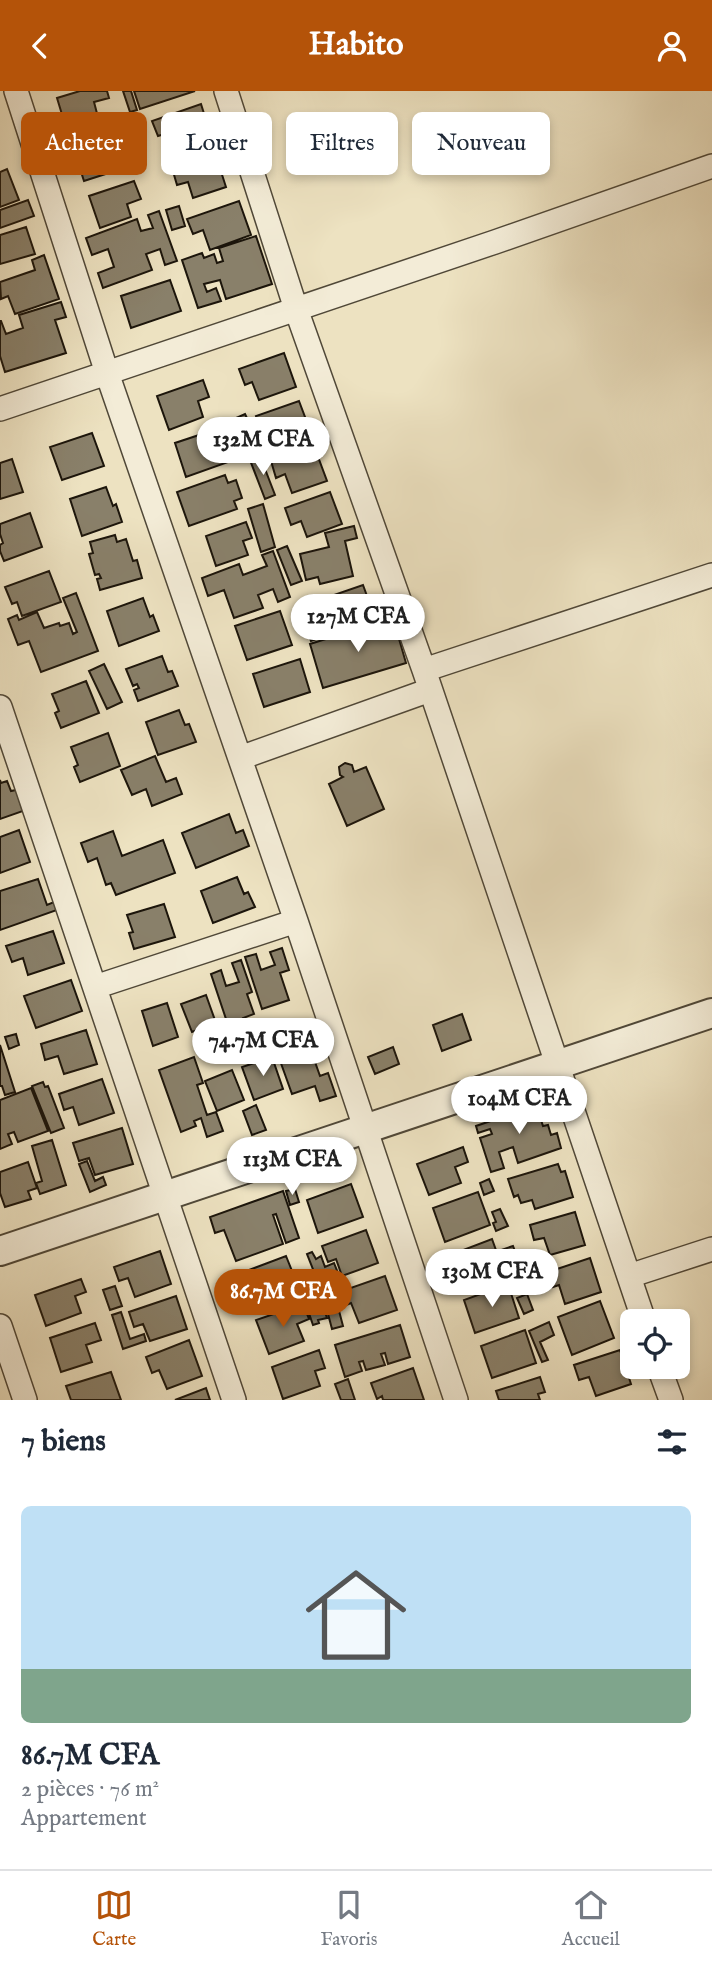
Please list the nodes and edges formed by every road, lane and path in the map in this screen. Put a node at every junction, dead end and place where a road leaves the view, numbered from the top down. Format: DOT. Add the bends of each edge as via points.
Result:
graph roads {
  1 [pos="16,91"];
  2 [pos="226,91"];
  3 [pos="712,166"];
  4 [pos="296,309"];
  5 [pos="107,373"];
  6 [pos="0,409"];
  7 [pos="712,575"];
  8 [pos="427,680"];
  9 [pos="0,706"];
  10 [pos="240,758"];
  11 [pos="296,921"];
  12 [pos="94,987"];
  13 [pos="712,1013"];
  14 [pos="558,1065"];
  15 [pos="366,1129"];
  16 [pos="166,1196"];
  17 [pos="712,1248"];
  18 [pos="0,1251"];
  19 [pos="629,1276"];
  20 [pos="640,1309"];
  21 [pos="0,1326"];
  22 [pos="663,1379"];
  23 [pos="25,1400"];
  24 [pos="234,1400"];
  25 [pos="456,1400"];
  26 [pos="671,1400"];
  1 -- 5 [label="street"];
  2 -- 4 [label="street"];
  3 -- 4 [label="street"];
  4 -- 5 [label="street"];
  4 -- 8 [label="street"];
  5 -- 6 [label="street"];
  5 -- 10 [label="street"];
  7 -- 8 [label="street"];
  8 -- 10 [label="street"];
  8 -- 14 [label="street"];
  9 -- 12 [label="street"];
  10 -- 11 [label="street"];
  11 -- 12 [label="street"];
  11 -- 15 [label="street"];
  12 -- 16 [label="street"];
  13 -- 14 [label="street"];
  14 -- 15 [label="street"];
  14 -- 19 [label="street"];
  15 -- 16 [label="street"];
  15 -- 25 [label="street"];
  16 -- 18 [label="street"];
  16 -- 24 [label="street"];
  17 -- 19 [label="street"];
  19 -- 20 [label="street"];
  21 -- 23 [label="street"];
  22 -- 26 [label="street"];
}
